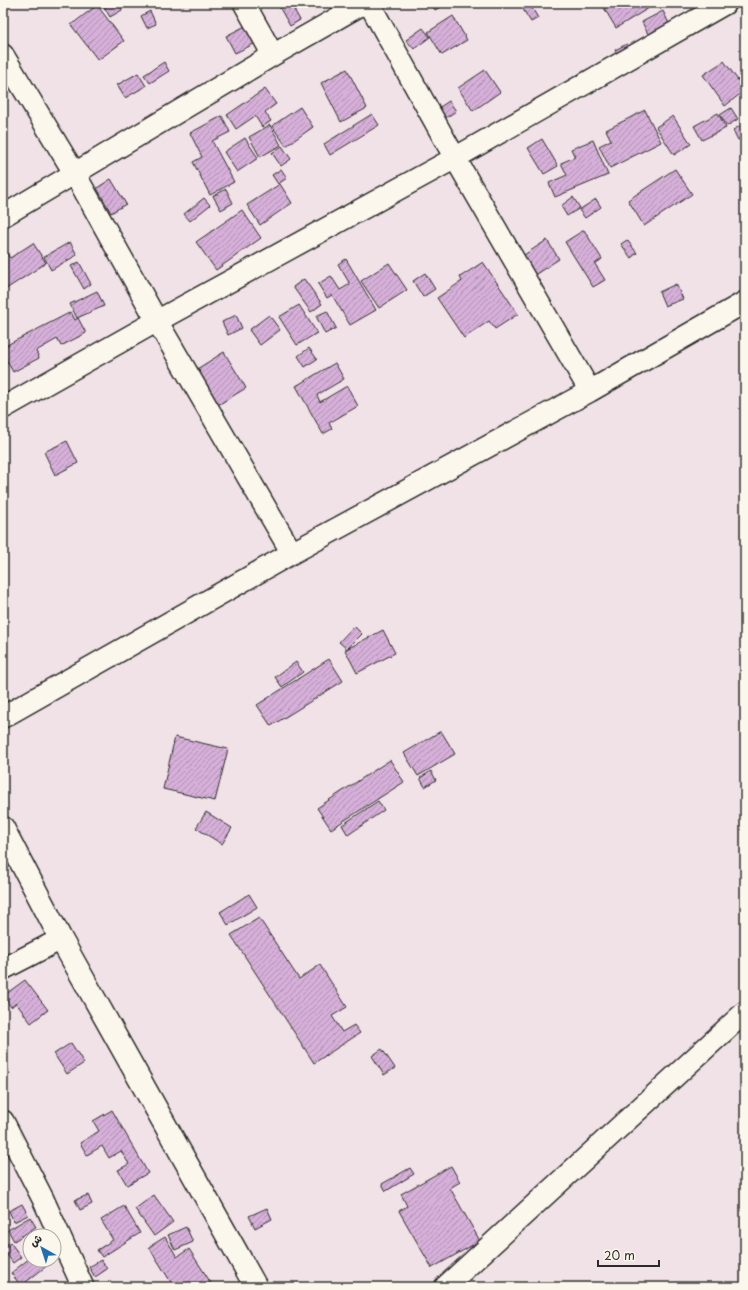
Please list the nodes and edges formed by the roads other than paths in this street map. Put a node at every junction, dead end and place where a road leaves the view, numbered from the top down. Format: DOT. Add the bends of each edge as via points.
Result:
graph roads {
  1 [pos="244,3"];
  2 [pos="364,3"];
  3 [pos="369,3"];
  4 [pos="726,3"];
  5 [pos="273,55"];
  6 [pos="3,56"];
  7 [pos="455,158"];
  8 [pos="74,174"];
  9 [pos="3,216"];
  10 [pos="745,302"];
  11 [pos="157,320"];
  12 [pos="590,391"];
  13 [pos="3,408"];
  14 [pos="292,553"];
  15 [pos="3,717"];
  16 [pos="3,828"];
  17 [pos="61,939"];
  18 [pos="3,969"];
  19 [pos="745,1012"];
  20 [pos="3,1121"];
  21 [pos="83,1287"];
  22 [pos="256,1287"];
  23 [pos="445,1287"];
  1 -- 5 [label="street"];
  2 -- 5 [label="street"];
  3 -- 7 [label="street"];
  4 -- 7 [label="street"];
  5 -- 8 [label="street"];
  6 -- 8 [label="street"];
  7 -- 11 [label="street"];
  7 -- 12 [label="street"];
  8 -- 9 [label="street"];
  8 -- 11 [label="street"];
  10 -- 12 [label="street"];
  11 -- 13 [label="street"];
  11 -- 14 [label="street"];
  12 -- 14 [label="street"];
  14 -- 15 [label="street"];
  16 -- 17 [label="main road"];
  17 -- 18 [label="street"];
  17 -- 22 [label="main road"];
  19 -- 23 [label="street"];
  20 -- 21 [label="street" via="43,1199"];
}
